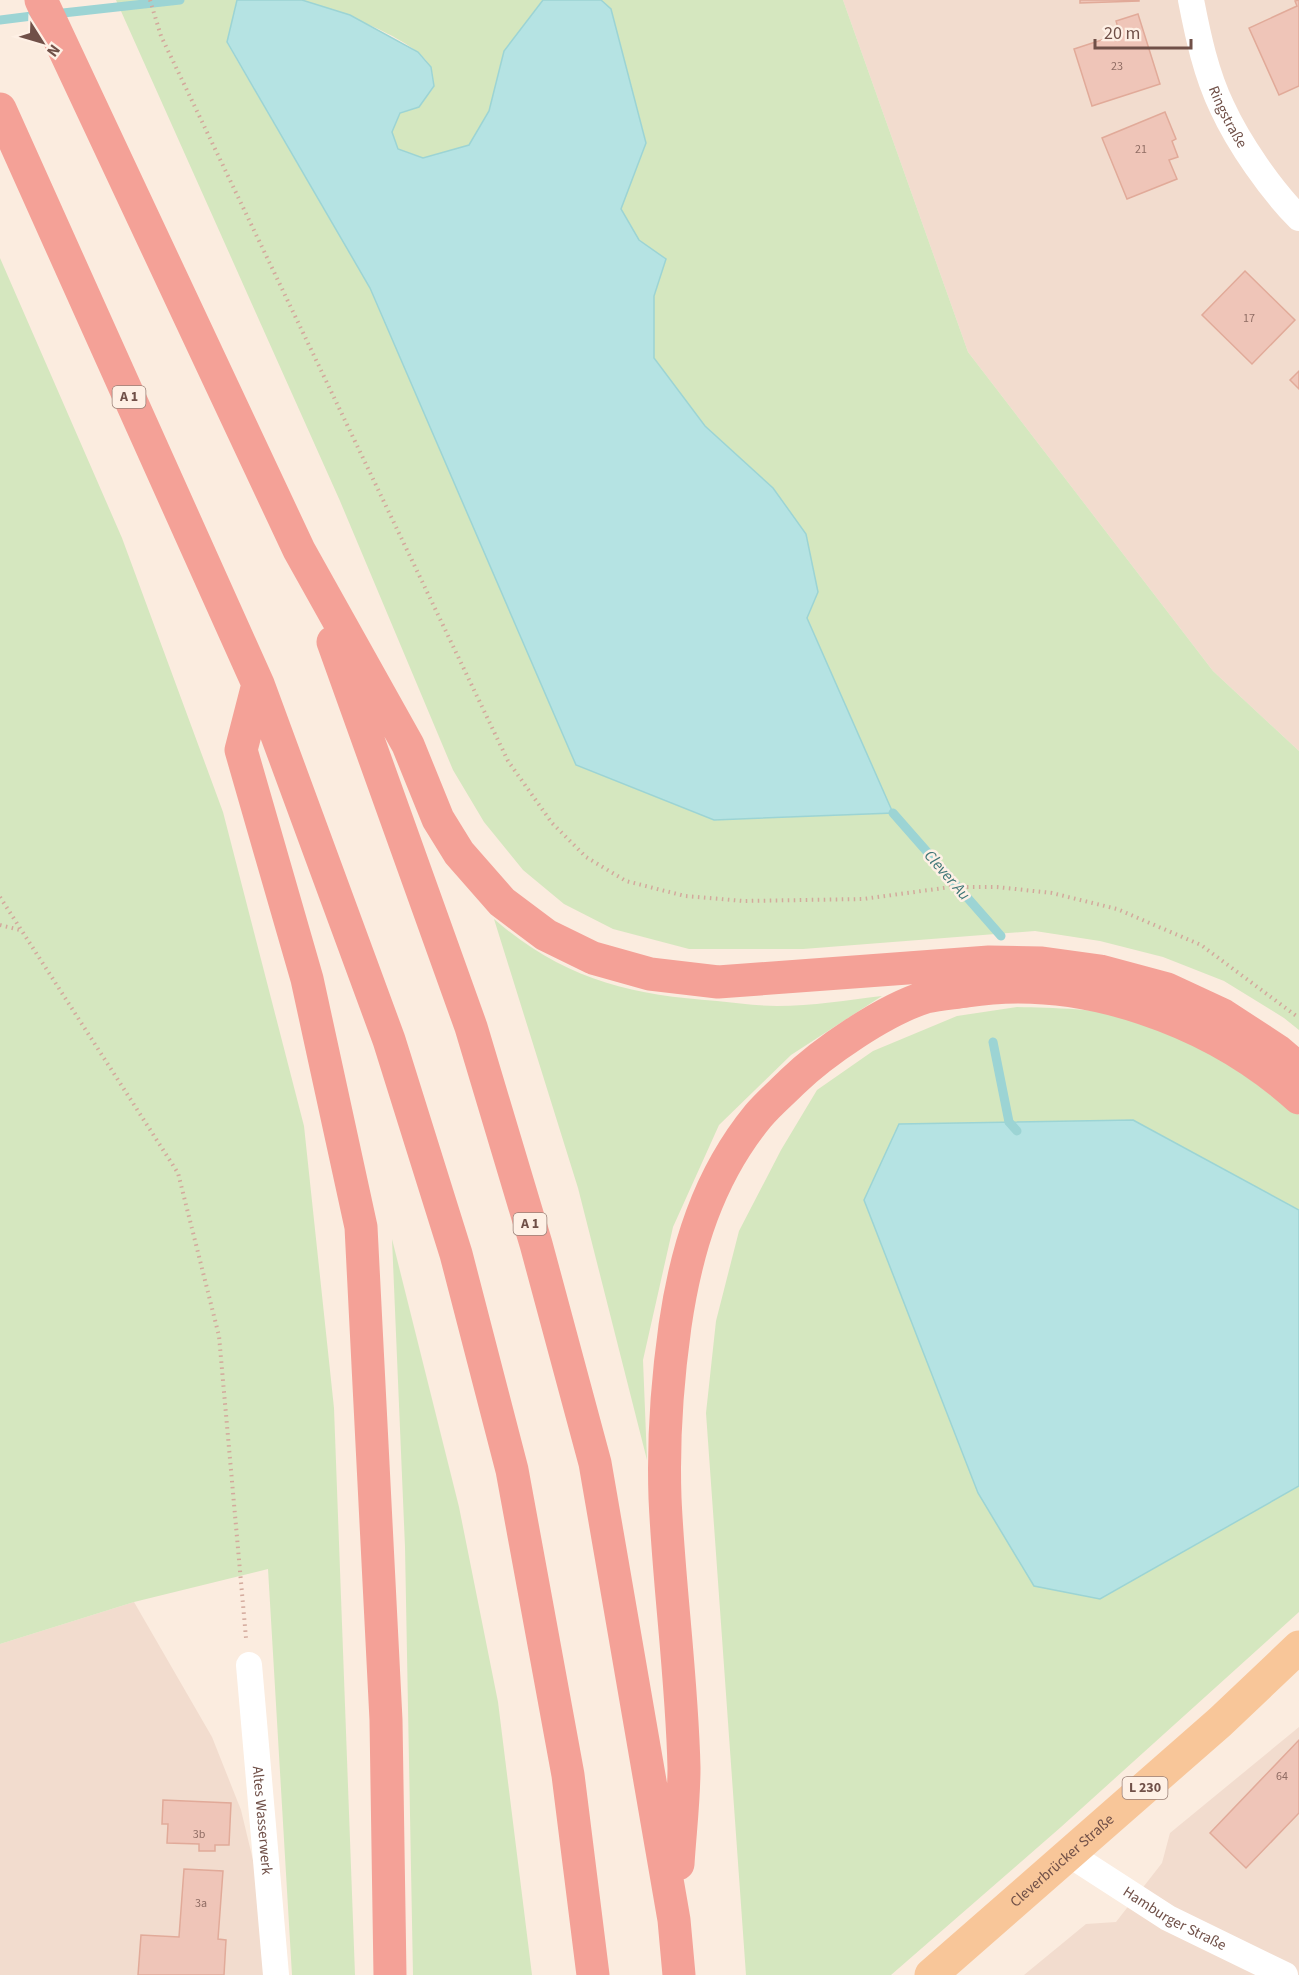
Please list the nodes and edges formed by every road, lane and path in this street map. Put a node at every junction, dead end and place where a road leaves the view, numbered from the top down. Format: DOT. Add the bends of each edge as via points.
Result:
graph roads {
  1 [pos="150,0"];
  2 [pos="1191,0"];
  3 [pos="46,9"];
  4 [pos="0,109"];
  5 [pos="1299,218"];
  6 [pos="299,550"];
  7 [pos="258,684"];
  8 [pos="0,897"];
  9 [pos="0,925"];
  10 [pos="20,930"];
  11 [pos="1299,1018"];
  12 [pos="1299,1069"];
  13 [pos="1299,1098"];
  14 [pos="1299,1647"];
  15 [pos="249,1665"];
  16 [pos="1069,1854"];
  17 [pos="674,1920"];
  18 [pos="276,1975"];
  19 [pos="390,1975"];
  20 [pos="593,1975"];
  21 [pos="679,1975"];
  22 [pos="932,1975"];
  23 [pos="1285,1975"];
  1 -- 11 [label="path" via="161,36 508,760 552,823 586,857 626,881 685,896 756,901 862,899 951,887 997,886 1052,893 1117,909 1201,945"];
  2 -- 5 [label="street, Ringstraße" via="1200,45 1222,107 1277,196"];
  3 -- 6 [label="highway, A 1"];
  4 -- 7 [label="highway, A 1"];
  6 -- 12 [label="highway" via="408,745 438,819 459,853 502,902 546,935 592,958 650,974 718,982 989,962 1042,963 1100,971 1167,989 1223,1015"];
  6 -- 17 [label="highway, A 1" via="471,1027 536,1244 595,1463"];
  7 -- 19 [label="highway" via="241,750 307,979 361,1227 386,1720"];
  7 -- 20 [label="highway, A 1" via="389,1040 459,1266 514,1482 568,1775"];
  8 -- 10 [label="path"];
  9 -- 10 [label="path"];
  10 -- 15 [label="path" via="178,1173 219,1336"];
  13 -- 17 [label="highway" via="1213,1038 1164,1016 1104,997 1033,986 983,988 926,998 876,1022 812,1063 758,1115 724,1165 698,1220 682,1281 667,1386 665,1497 684,1769"];
  14 -- 16 [label="main road, Cleverbrücker Straße / L 230"];
  15 -- 18 [label="street, Altes Wasserwerk"];
  16 -- 22 [label="main road, Cleverbrücker Straße / L 230"];
  16 -- 23 [label="street, Hamburger Straße" via="1168,1918"];
  17 -- 21 [label="highway, A 1"];
}
